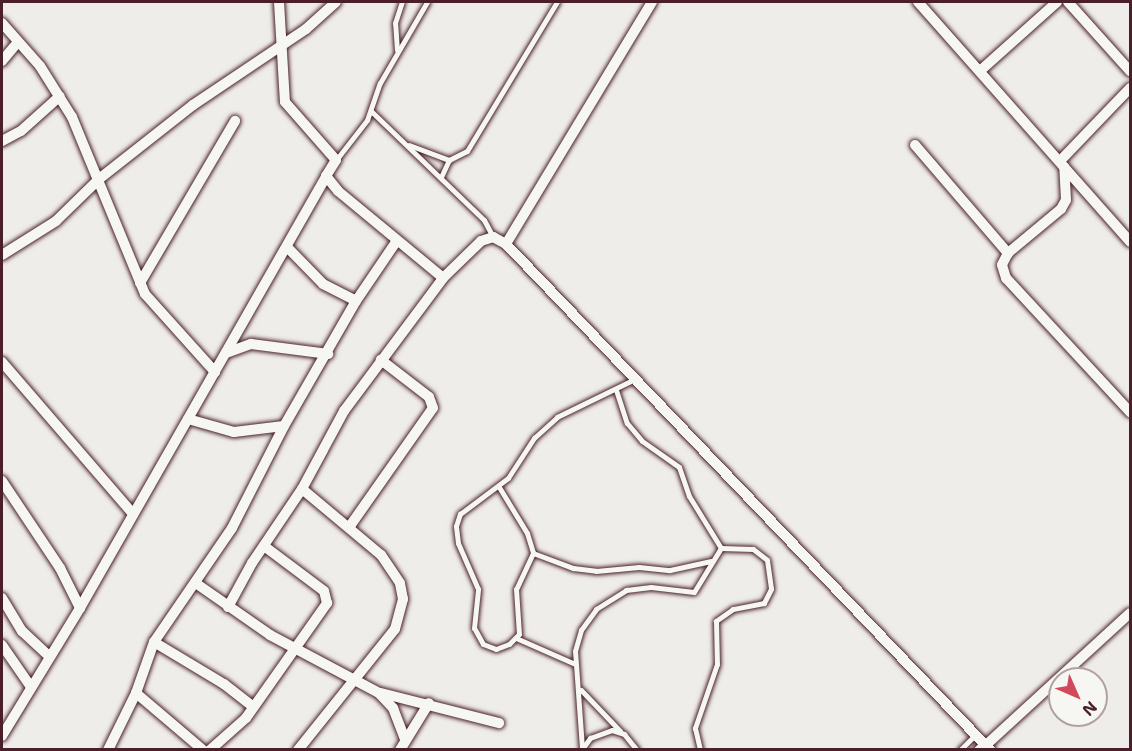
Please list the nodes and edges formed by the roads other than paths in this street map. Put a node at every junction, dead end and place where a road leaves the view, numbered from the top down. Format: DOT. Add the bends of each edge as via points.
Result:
graph roads {
  1 [pos="281,2"];
  2 [pos="336,2"];
  3 [pos="402,2"];
  4 [pos="427,2"];
  5 [pos="557,2"];
  6 [pos="652,2"];
  7 [pos="918,2"];
  8 [pos="1057,2"];
  9 [pos="1068,2"];
  10 [pos="2,23"];
  11 [pos="18,42"];
  12 [pos="283,43"];
  13 [pos="397,50"];
  14 [pos="2,61"];
  15 [pos="981,70"];
  16 [pos="1131,71"];
  17 [pos="1131,88"];
  18 [pos="60,96"];
  19 [pos="371,111"];
  20 [pos="235,121"];
  21 [pos="2,141"];
  22 [pos="410,145"];
  23 [pos="915,145"];
  24 [pos="336,159"];
  25 [pos="449,160"];
  26 [pos="1062,164"];
  27 [pos="326,176"];
  28 [pos="441,177"];
  29 [pos="99,179"];
  30 [pos="493,237"];
  31 [pos="396,242"];
  32 [pos="1131,242"];
  33 [pos="506,244"];
  34 [pos="288,248"];
  35 [pos="1008,253"];
  36 [pos="2,255"];
  37 [pos="443,278"];
  38 [pos="140,283"];
  39 [pos="356,301"];
  40 [pos="226,353"];
  41 [pos="328,354"];
  42 [pos="381,360"];
  43 [pos="2,362"];
  44 [pos="215,372"];
  45 [pos="636,378"];
  46 [pos="616,390"];
  47 [pos="1131,412"];
  48 [pos="188,419"];
  49 [pos="284,426"];
  50 [pos="2,481"];
  51 [pos="499,488"];
  52 [pos="302,489"];
  53 [pos="133,514"];
  54 [pos="350,526"];
  55 [pos="264,546"];
  56 [pos="721,548"];
  57 [pos="533,553"];
  58 [pos="711,561"];
  59 [pos="197,584"];
  60 [pos="2,598"];
  61 [pos="228,607"];
  62 [pos="80,608"];
  63 [pos="1131,614"];
  64 [pos="516,638"];
  65 [pos="154,642"];
  66 [pos="2,645"];
  67 [pos="293,648"];
  68 [pos="50,657"];
  69 [pos="575,664"];
  70 [pos="353,679"];
  71 [pos="31,687"];
  72 [pos="580,689"];
  73 [pos="136,693"];
  74 [pos="379,693"];
  75 [pos="429,703"];
  76 [pos="253,707"];
  77 [pos="5,721"];
  78 [pos="500,723"];
  79 [pos="624,734"];
  80 [pos="2,736"];
  81 [pos="982,744"];
  82 [pos="402,745"];
  83 [pos="215,749"];
  84 [pos="582,749"];
  85 [pos="108,750"];
  86 [pos="203,750"];
  87 [pos="298,750"];
  88 [pos="636,750"];
  89 [pos="700,750"];
  90 [pos="960,750"];
  1 -- 12 [label="street"];
  2 -- 12 [label="street"];
  3 -- 13 [label="lane" via="395,22"];
  4 -- 13 [label="lane"];
  5 -- 25 [label="lane" via="467,151"];
  6 -- 33 [label="street"];
  7 -- 15 [label="street"];
  8 -- 15 [label="street"];
  9 -- 16 [label="street"];
  10 -- 11 [label="street"];
  11 -- 14 [label="street"];
  11 -- 18 [label="street"];
  12 -- 24 [label="street" via="288,109"];
  12 -- 29 [label="street" via="193,105"];
  13 -- 19 [label="lane"];
  15 -- 26 [label="street"];
  17 -- 26 [label="street"];
  18 -- 21 [label="street" via="21,131"];
  18 -- 29 [label="street"];
  19 -- 22 [label="lane"];
  19 -- 24 [label="lane"];
  20 -- 38 [label="street"];
  22 -- 25 [label="lane"];
  22 -- 28 [label="lane"];
  23 -- 35 [label="street"];
  24 -- 27 [label="street"];
  25 -- 28 [label="lane"];
  26 -- 32 [label="street"];
  26 -- 35 [label="street" via="1066,200"];
  27 -- 31 [label="street" via="351,204"];
  27 -- 34 [label="street"];
  28 -- 30 [label="lane" via="484,220"];
  29 -- 36 [label="street" via="56,221"];
  29 -- 38 [label="street"];
  30 -- 33 [label="street"];
  30 -- 37 [label="street" via="481,241"];
  31 -- 37 [label="street"];
  31 -- 39 [label="street"];
  33 -- 45 [label="street"];
  34 -- 39 [label="street" via="323,284"];
  34 -- 40 [label="street"];
  35 -- 47 [label="street" via="1002,265 1006,278"];
  37 -- 42 [label="street"];
  38 -- 44 [label="street" via="150,300"];
  39 -- 41 [label="street"];
  40 -- 41 [label="street" via="250,344"];
  40 -- 44 [label="street"];
  41 -- 49 [label="street"];
  42 -- 52 [label="street" via="344,411"];
  42 -- 54 [label="street" via="429,397 433,408"];
  43 -- 53 [label="street"];
  44 -- 48 [label="street"];
  45 -- 46 [label="lane"];
  45 -- 81 [label="street"];
  46 -- 51 [label="lane" via="550,422"];
  46 -- 56 [label="lane" via="627,423 642,441 679,468 688,496"];
  48 -- 49 [label="street" via="234,432"];
  48 -- 53 [label="street"];
  49 -- 59 [label="street" via="232,528"];
  50 -- 62 [label="street" via="60,568"];
  51 -- 57 [label="lane" via="527,533"];
  51 -- 64 [label="lane" via="465,508 456,521 456,533 478,589 474,622 479,640 496,649"];
  52 -- 54 [label="street"];
  52 -- 55 [label="street"];
  53 -- 62 [label="street"];
  54 -- 70 [label="street" via="393,570 403,599 395,629"];
  55 -- 61 [label="street"];
  55 -- 67 [label="street" via="328,598 324,610"];
  56 -- 58 [label="lane"];
  56 -- 89 [label="lane" via="745,547 761,554 770,569 771,589 764,603 733,609 716,621 717,664 695,728"];
  57 -- 58 [label="lane" via="573,568 596,571 639,567 670,570"];
  57 -- 64 [label="lane" via="516,588 520,629"];
  58 -- 69 [label="lane" via="702,585 694,592 640,588 605,601 581,630"];
  59 -- 61 [label="street"];
  59 -- 65 [label="street"];
  60 -- 68 [label="street" via="26,636"];
  61 -- 67 [label="street"];
  62 -- 68 [label="street"];
  63 -- 81 [label="street"];
  64 -- 69 [label="lane"];
  65 -- 73 [label="street"];
  65 -- 76 [label="street" via="224,684"];
  66 -- 71 [label="street"];
  67 -- 70 [label="street"];
  67 -- 76 [label="street"];
  68 -- 71 [label="street"];
  69 -- 72 [label="lane"];
  70 -- 74 [label="street"];
  70 -- 87 [label="street"];
  71 -- 77 [label="street"];
  72 -- 79 [label="lane"];
  72 -- 84 [label="lane"];
  73 -- 85 [label="street"];
  73 -- 86 [label="street"];
  74 -- 75 [label="street"];
  74 -- 82 [label="street" via="393,708"];
  75 -- 78 [label="street"];
  75 -- 82 [label="street"];
  76 -- 83 [label="street"];
  77 -- 80 [label="street"];
  79 -- 84 [label="lane" via="600,732"];
  79 -- 88 [label="lane"];
  81 -- 90 [label="lane"];
}
